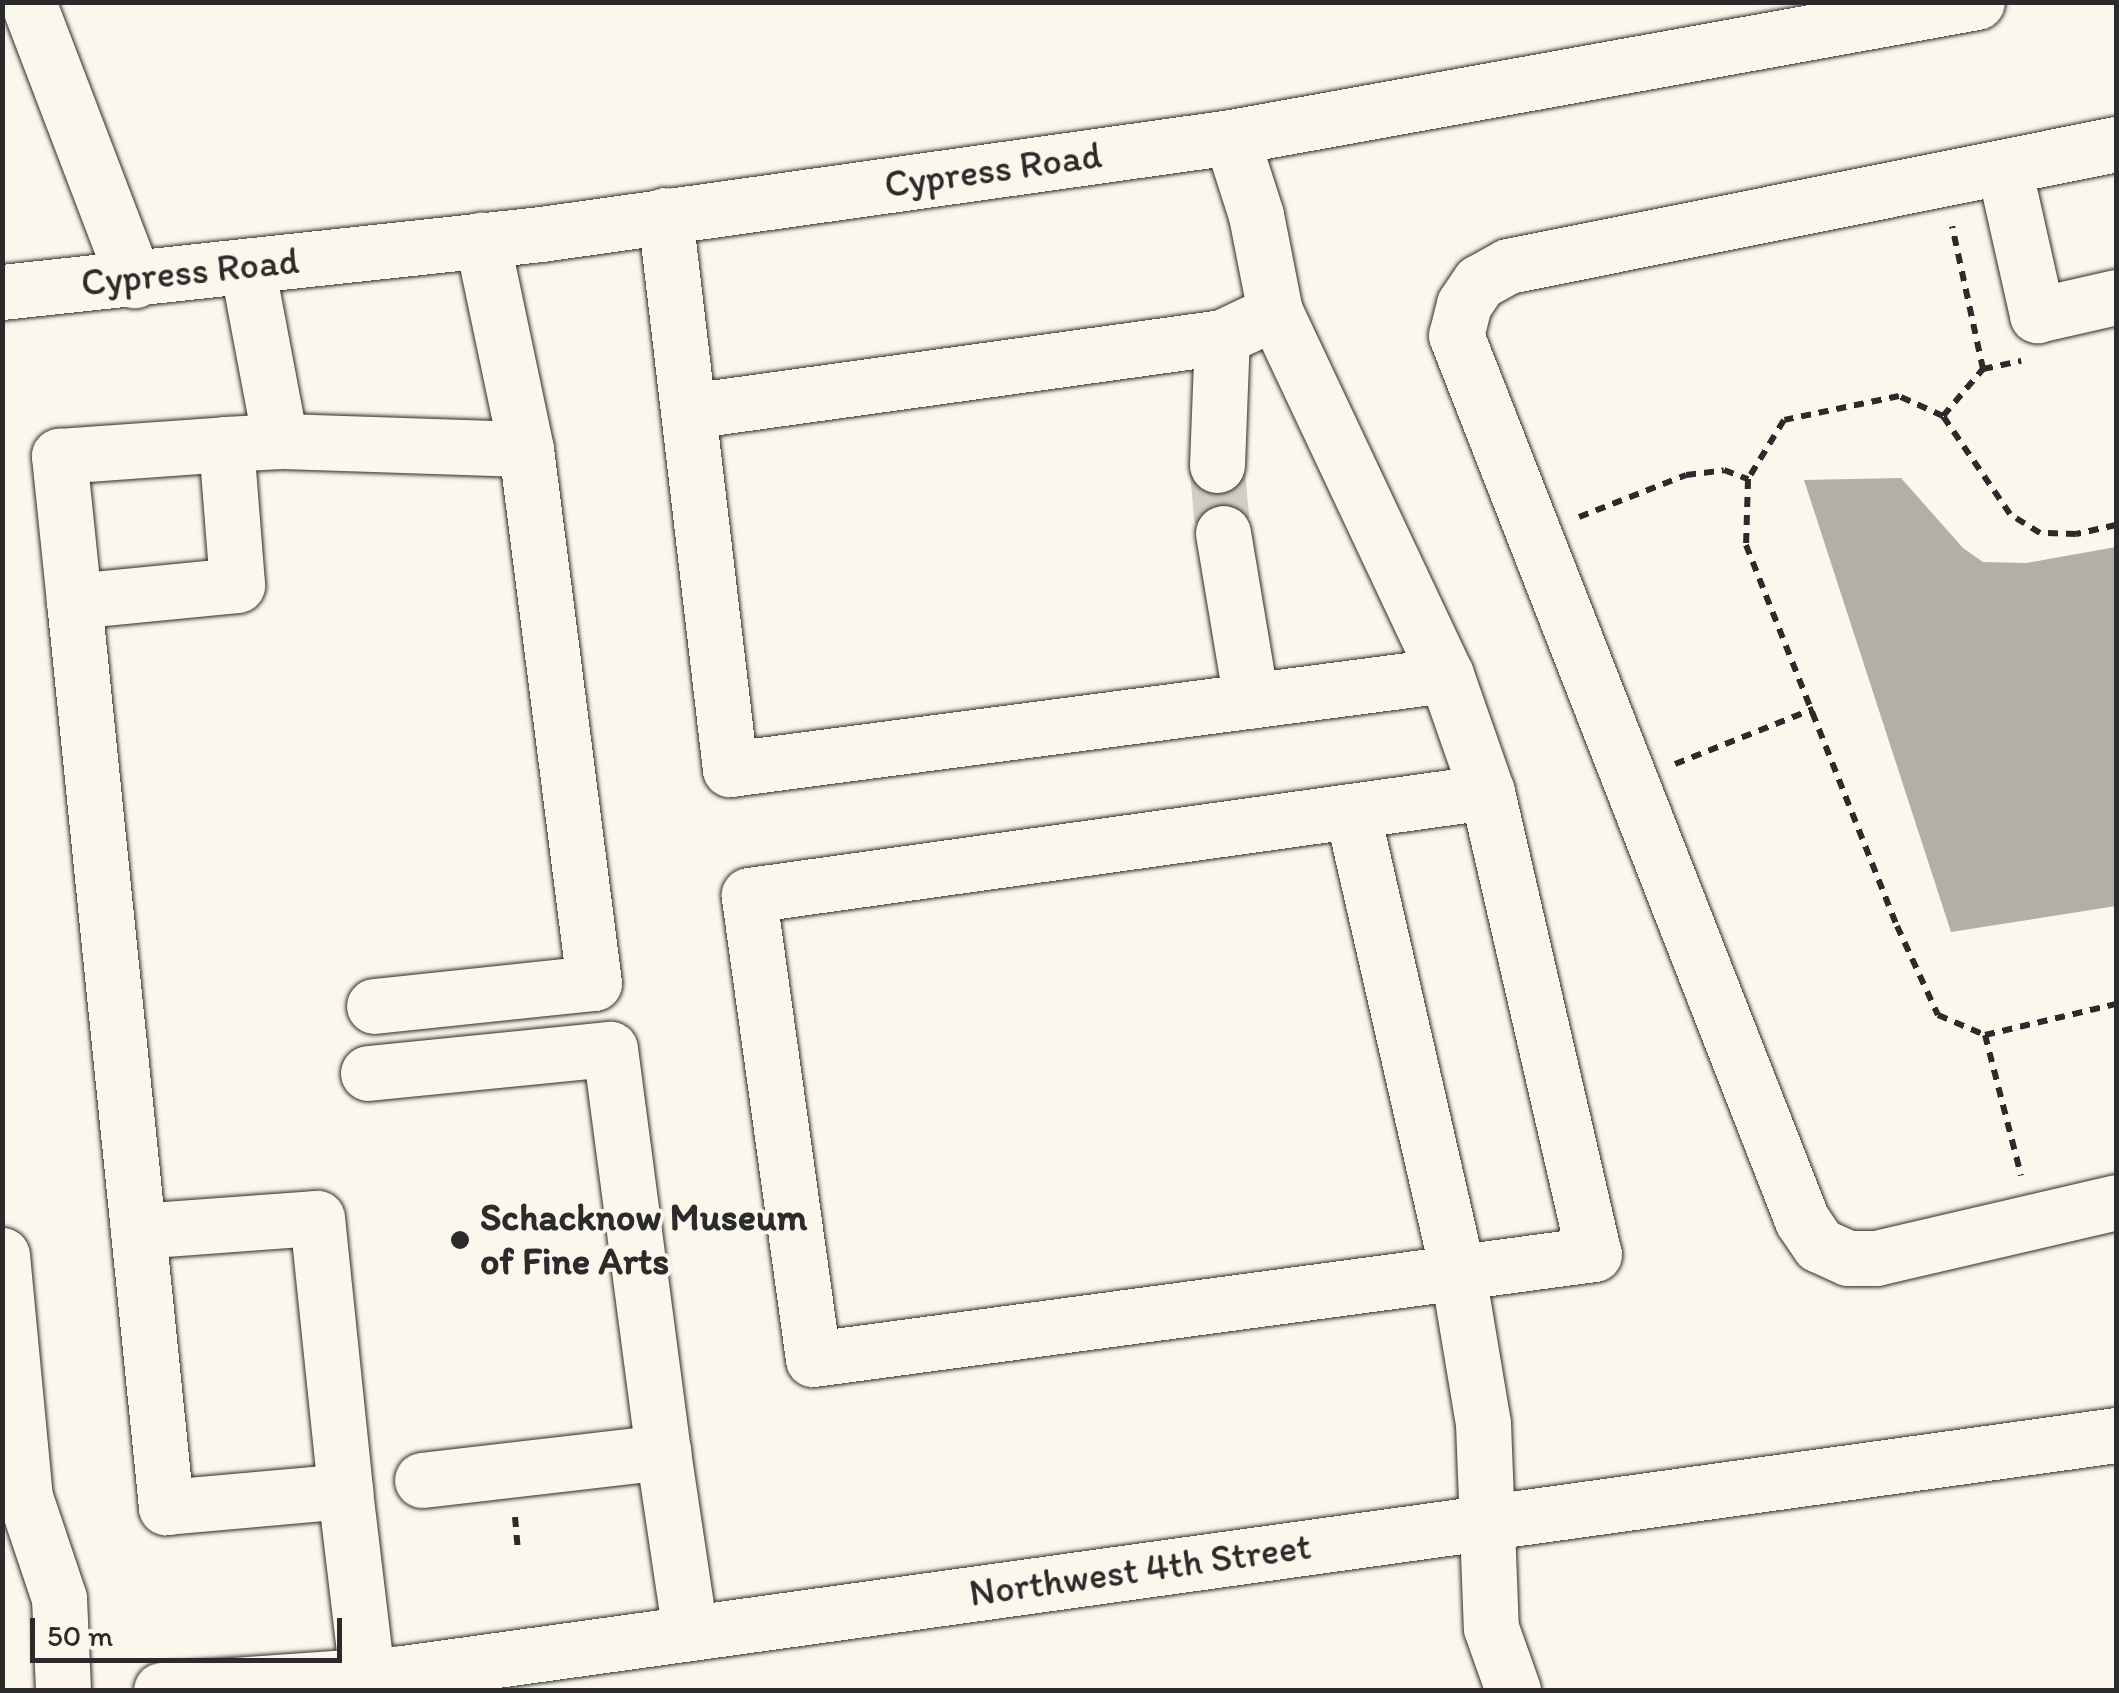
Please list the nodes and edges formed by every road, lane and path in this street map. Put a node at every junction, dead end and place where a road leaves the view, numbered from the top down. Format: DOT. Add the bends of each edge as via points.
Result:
graph roads {
  1 [pos="28,2"];
  2 [pos="1977,2"];
  3 [pos="1232,137"];
  4 [pos="2116,144"];
  5 [pos="2004,168"];
  6 [pos="1942,180"];
  7 [pos="665,215"];
  8 [pos="482,240"];
  9 [pos="246,266"];
  10 [pos="134,280"];
  11 [pos="2,292"];
  12 [pos="2116,297"];
  13 [pos="1275,312"];
  14 [pos="1222,337"];
  15 [pos="688,411"];
  16 [pos="1943,416"];
  17 [pos="280,441"];
  18 [pos="226,444"];
  19 [pos="526,449"];
  20 [pos="1217,465"];
  21 [pos="1748,479"];
  22 [pos="2116,524"];
  23 [pos="1224,533"];
  24 [pos="1533,534"];
  25 [pos="74,601"];
  26 [pos="1446,675"];
  27 [pos="1251,701"];
  28 [pos="1814,709"];
  29 [pos="1630,782"];
  30 [pos="1486,792"];
  31 [pos="1352,811"];
  32 [pos="2116,1004"];
  33 [pos="374,1006"];
  34 [pos="1985,1036"];
  35 [pos="368,1073"];
  36 [pos="2116,1202"];
  37 [pos="2033,1222"];
  38 [pos="138,1230"];
  39 [pos="2,1255"];
  40 [pos="1458,1274"];
  41 [pos="2116,1435"];
  42 [pos="663,1452"];
  43 [pos="422,1480"];
  44 [pos="345,1490"];
  45 [pos="14,1498"];
  46 [pos="1484,1522"];
  47 [pos="690,1633"];
  48 [pos="394,1680"];
  49 [pos="64,1690"];
  50 [pos="161,1690"];
  51 [pos="1513,1690"];
  1 -- 10 [label="street"];
  2 -- 3 [label="street, Cypress Road"];
  3 -- 7 [label="street, Cypress Road"];
  3 -- 13 [label="street"];
  4 -- 5 [label="street"];
  5 -- 6 [label="street"];
  5 -- 12 [label="street" via="2037,315"];
  6 -- 16 [label="path" via="1984,368"];
  6 -- 24 [label="street" via="1508,266 1479,282 1456,334"];
  7 -- 8 [label="street, Cypress Road"];
  7 -- 15 [label="street"];
  8 -- 9 [label="street, Cypress Road"];
  8 -- 19 [label="street"];
  9 -- 10 [label="street, Cypress Road"];
  9 -- 17 [label="street"];
  10 -- 11 [label="street, Cypress Road"];
  13 -- 14 [label="street"];
  13 -- 26 [label="street"];
  14 -- 15 [label="street"];
  14 -- 20 [label="street"];
  15 -- 27 [label="street" via="730,770"];
  16 -- 21 [label="path" via="1899,396 1784,420"];
  16 -- 22 [label="path" via="2010,514 2040,533 2076,534"];
  17 -- 18 [label="street"];
  17 -- 19 [label="street"];
  18 -- 25 [label="street" via="238,585"];
  18 -- 25 [label="street" via="59,456"];
  19 -- 33 [label="street" via="594,983"];
  21 -- 24 [label="path" via="1724,470 1686,474"];
  21 -- 28 [label="path" via="1746,545"];
  23 -- 27 [label="street"];
  24 -- 29 [label="street"];
  25 -- 38 [label="street"];
  26 -- 27 [label="street"];
  26 -- 30 [label="street"];
  28 -- 29 [label="path"];
  28 -- 34 [label="path" via="1938,1015"];
  29 -- 37 [label="street" via="1802,1220 1819,1245 1848,1258 1876,1258"];
  30 -- 31 [label="street"];
  30 -- 40 [label="street" via="1594,1254"];
  31 -- 40 [label="street"];
  31 -- 40 [label="street" via="749,894 813,1359"];
  32 -- 34 [label="path"];
  34 -- 37 [label="path"];
  35 -- 42 [label="street" via="610,1048"];
  36 -- 37 [label="street"];
  38 -- 44 [label="street" via="317,1218"];
  38 -- 44 [label="street" via="166,1507"];
  39 -- 45 [label="street"];
  40 -- 46 [label="street" via="1483,1424"];
  41 -- 46 [label="street, Northwest 4th Street"];
  42 -- 43 [label="street"];
  42 -- 47 [label="street"];
  44 -- 48 [label="street"];
  45 -- 49 [label="street" via="59,1598"];
  46 -- 47 [label="street, Northwest 4th Street"];
  46 -- 51 [label="street" via="1491,1628"];
  47 -- 48 [label="street, Northwest 4th Street"];
  48 -- 50 [label="street, Northwest 4th Street"];
}
